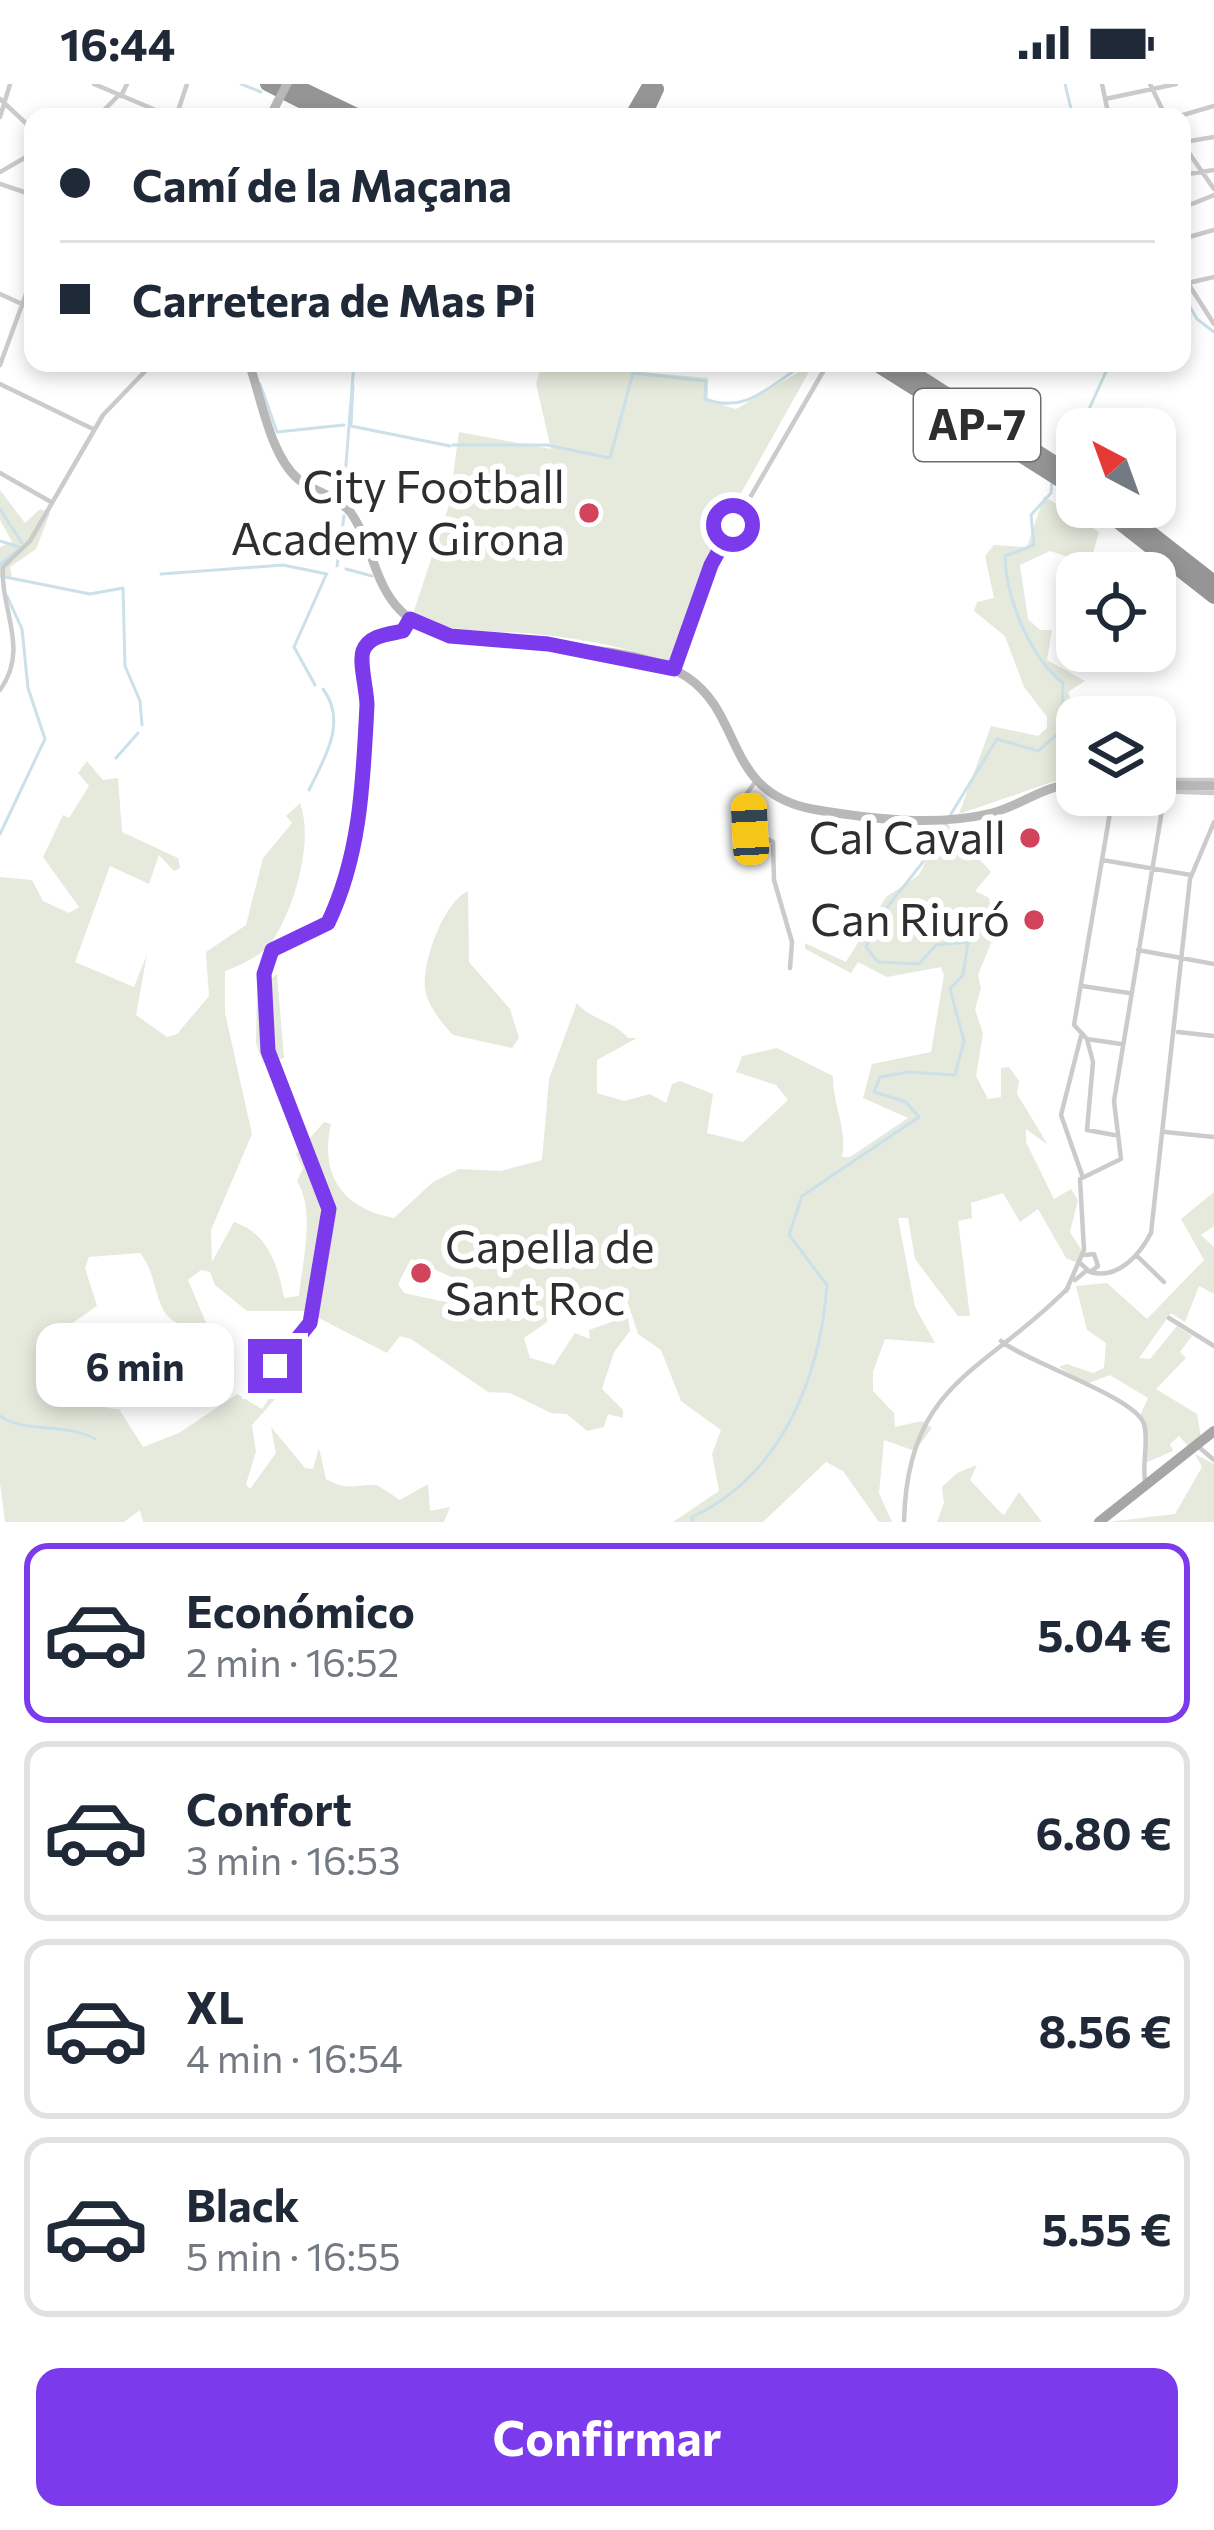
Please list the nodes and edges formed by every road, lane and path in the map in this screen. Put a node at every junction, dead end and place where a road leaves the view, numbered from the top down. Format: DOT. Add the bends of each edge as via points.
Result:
graph roads {
  1 [pos="10,84"];
  2 [pos="94,84"];
  3 [pos="128,84"];
  4 [pos="267,84"];
  5 [pos="290,84"];
  6 [pos="1102,84"];
  7 [pos="1176,84"];
  8 [pos="1152,88"];
  9 [pos="120,96"];
  10 [pos="1105,99"];
  11 [pos="2,101"];
  12 [pos="107,108"];
  13 [pos="151,108"];
  14 [pos="314,108"];
  15 [pos="342,108"];
  16 [pos="1107,108"];
  17 [pos="0,117"];
  18 [pos="24,122"];
  19 [pos="1191,157"];
  20 [pos="1214,170"];
  21 [pos="1201,172"];
  22 [pos="1191,174"];
  23 [pos="1214,192"];
  24 [pos="1191,288"];
  25 [pos="0,294"];
  26 [pos="24,299"];
  27 [pos="22,304"];
  28 [pos="1214,323"];
  29 [pos="0,365"];
  30 [pos="144,372"];
  31 [pos="252,372"];
  32 [pos="823,372"];
  33 [pos="888,372"];
  34 [pos="912,372"];
  35 [pos="0,382"];
  36 [pos="93,429"];
  37 [pos="1056,464"];
  38 [pos="0,473"];
  39 [pos="325,475"];
  40 [pos="1056,478"];
  41 [pos="337,500"];
  42 [pos="51,502"];
  43 [pos="1126,528"];
  44 [pos="1145,528"];
  45 [pos="2,578"];
  46 [pos="1214,582"];
  47 [pos="1214,597"];
  48 [pos="410,619"];
  49 [pos="674,669"];
  50 [pos="0,690"];
  51 [pos="756,781"];
  52 [pos="1176,785"];
  53 [pos="1214,786"];
  54 [pos="1056,787"];
  55 [pos="1109,816"];
  56 [pos="1157,816"];
  57 [pos="1214,822"];
  58 [pos="1102,860"];
  59 [pos="1153,868"];
  60 [pos="1191,874"];
  61 [pos="1138,950"];
  62 [pos="1180,957"];
  63 [pos="1214,964"];
  64 [pos="790,968"];
  65 [pos="1080,986"];
  66 [pos="1130,993"];
  67 [pos="1178,1032"];
  68 [pos="1214,1036"];
  69 [pos="1084,1037"];
  70 [pos="1123,1044"];
  71 [pos="1165,1132"];
  72 [pos="1115,1136"];
  73 [pos="1214,1137"];
  74 [pos="1082,1175"];
  75 [pos="1084,1237"];
  76 [pos="1094,1254"];
  77 [pos="1136,1255"];
  78 [pos="1081,1260"];
  79 [pos="1098,1266"];
  80 [pos="1088,1272"];
  81 [pos="1113,1272"];
  82 [pos="1163,1282"];
  83 [pos="1066,1291"];
  84 [pos="1169,1318"];
  85 [pos="1001,1341"];
  86 [pos="1214,1346"];
  87 [pos="275,1366"];
  88 [pos="1214,1433"];
  89 [pos="1199,1444"];
  90 [pos="1214,1460"];
  91 [pos="1146,1486"];
  92 [pos="904,1522"];
  93 [pos="1100,1522"];
  1 -- 11 [label="street"];
  2 -- 9 [label="street"];
  3 -- 9 [label="street"];
  4 -- 14 [label="highway"];
  5 -- 15 [label="highway"];
  6 -- 10 [label="street"];
  7 -- 8 [label="street"];
  8 -- 10 [label="street"];
  9 -- 12 [label="street"];
  9 -- 13 [label="street"];
  10 -- 16 [label="street"];
  11 -- 17 [label="street"];
  11 -- 18 [label="street"];
  19 -- 21 [label="street"];
  20 -- 21 [label="street"];
  21 -- 22 [label="street"];
  21 -- 23 [label="street"];
  24 -- 28 [label="street"];
  25 -- 27 [label="street"];
  26 -- 27 [label="street"];
  27 -- 29 [label="street"];
  30 -- 36 [label="street"];
  31 -- 41 [label="street" via="288,468"];
  32 -- 49 [label="street" via="711,565"];
  33 -- 40 [label="highway, AP-7"];
  34 -- 37 [label="highway, AP-7"];
  35 -- 36 [label="street"];
  36 -- 42 [label="street"];
  38 -- 42 [label="street"];
  39 -- 41 [label="street" via="342,489"];
  41 -- 48 [label="street" via="355,520 391,600"];
  42 -- 45 [label="street"];
  43 -- 47 [label="highway"];
  44 -- 46 [label="highway"];
  45 -- 50 [label="street" via="15,635"];
  48 -- 49 [label="street" via="450,636 556,645"];
  48 -- 87 [label="street" via="362,652 368,683 361,813 331,916 321,930 272,950 264,974 268,1051 329,1209 310,1323"];
  49 -- 51 [label="street" via="711,700"];
  51 -- 54 [label="street" via="811,808 948,820 1006,809"];
  51 -- 64 [label="street" via="747,793 750,829 774,845"];
  52 -- 53 [label="street"];
  55 -- 58 [label="street"];
  56 -- 59 [label="street"];
  57 -- 60 [label="street"];
  58 -- 59 [label="street"];
  58 -- 65 [label="street"];
  59 -- 60 [label="street"];
  59 -- 61 [label="street"];
  60 -- 62 [label="street"];
  61 -- 62 [label="street"];
  61 -- 66 [label="street"];
  62 -- 63 [label="street"];
  62 -- 67 [label="street"];
  65 -- 66 [label="street"];
  65 -- 69 [label="street" via="1073,1025"];
  66 -- 70 [label="street"];
  67 -- 68 [label="street"];
  67 -- 71 [label="street"];
  69 -- 70 [label="street"];
  69 -- 72 [label="street" via="1093,1062 1087,1130"];
  69 -- 74 [label="street" via="1061,1115"];
  70 -- 72 [label="street"];
  71 -- 73 [label="street"];
  71 -- 77 [label="street" via="1151,1233"];
  72 -- 74 [label="street" via="1119,1164"];
  74 -- 75 [label="street"];
  75 -- 76 [label="street"];
  75 -- 78 [label="street"];
  76 -- 78 [label="street"];
  76 -- 79 [label="street"];
  77 -- 81 [label="street"];
  77 -- 82 [label="street"];
  78 -- 80 [label="street"];
  78 -- 83 [label="street"];
  79 -- 80 [label="street"];
  79 -- 81 [label="street"];
  80 -- 81 [label="street"];
  80 -- 83 [label="street"];
  83 -- 85 [label="street"];
  84 -- 86 [label="street"];
  85 -- 91 [label="street" via="1138,1414"];
  85 -- 92 [label="street" via="929,1415 908,1473"];
  88 -- 89 [label="main road"];
  89 -- 90 [label="street"];
  89 -- 91 [label="main road"];
  91 -- 93 [label="main road"];
}
